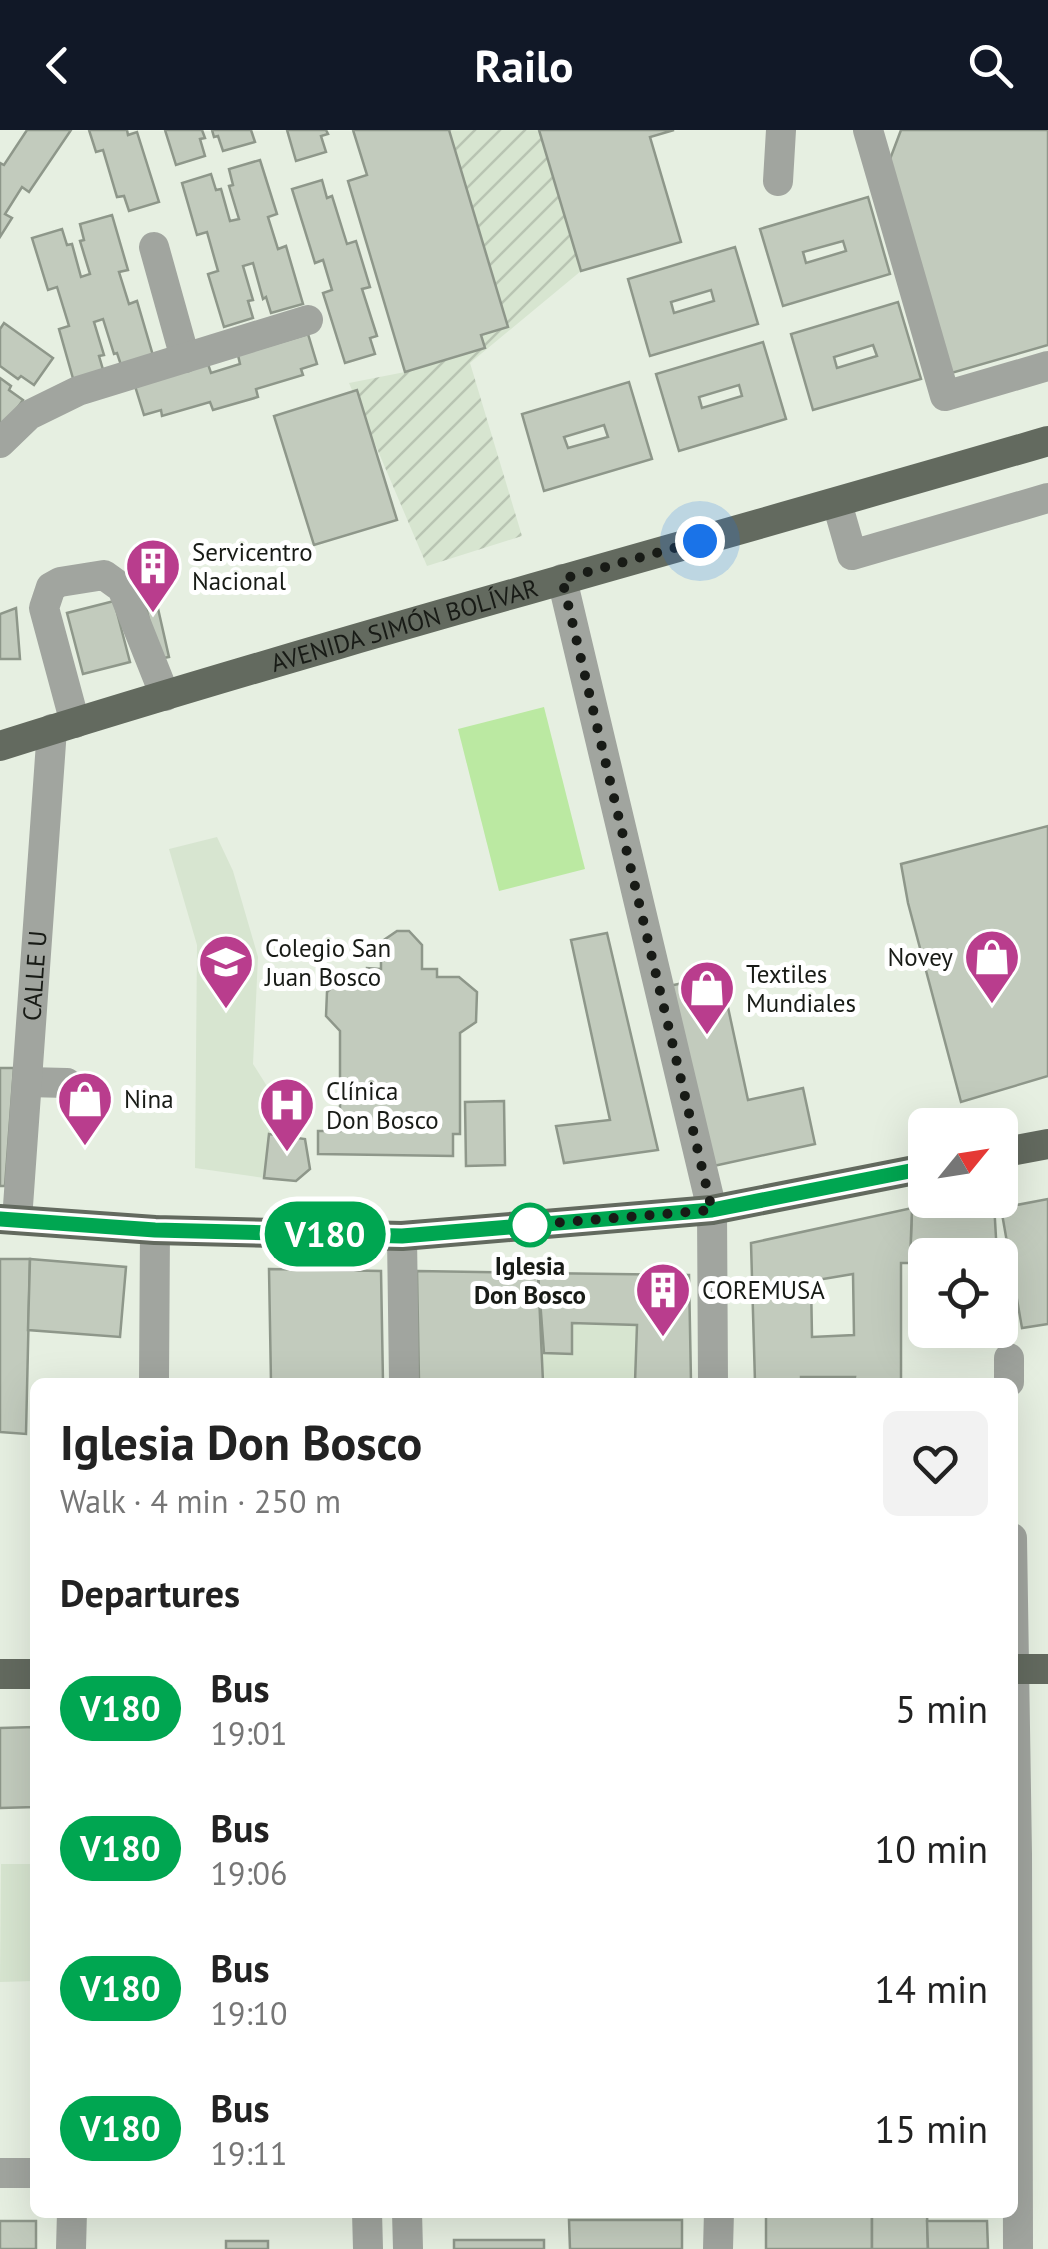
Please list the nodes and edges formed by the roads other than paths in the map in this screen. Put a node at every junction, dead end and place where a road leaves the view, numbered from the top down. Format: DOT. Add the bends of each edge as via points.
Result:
graph roads {
  1 [pos="781,130"];
  2 [pos="868,130"];
  3 [pos="778,181"];
  4 [pos="154,247"];
  5 [pos="308,320"];
  6 [pos="185,358"];
  7 [pos="1048,366"];
  8 [pos="1048,441"];
  9 [pos="0,443"];
  10 [pos="1048,498"];
  11 [pos="837,503"];
  12 [pos="562,579"];
  13 [pos="164,696"];
  14 [pos="63,726"];
  15 [pos="0,746"];
  16 [pos="27,1082"];
  17 [pos="67,1084"];
  18 [pos="1048,1144"];
  19 [pos="1018,1150"];
  20 [pos="908,1171"];
  21 [pos="712,1210"];
  22 [pos="8,1219"];
  23 [pos="155,1230"];
  24 [pos="402,1236"];
  25 [pos="154,1378"];
  26 [pos="404,1378"];
  27 [pos="713,1378"];
  28 [pos="1018,1669"];
  29 [pos="1048,1669"];
  30 [pos="0,1674"];
  31 [pos="30,1674"];
  32 [pos="1018,1837"];
  33 [pos="0,2173"];
  34 [pos="30,2173"];
  35 [pos="1026,2173"];
  36 [pos="72,2218"];
  37 [pos="366,2218"];
  38 [pos="407,2218"];
  39 [pos="719,2218"];
  40 [pos="72,2249"];
  41 [pos="368,2249"];
  42 [pos="408,2249"];
  43 [pos="718,2249"];
  44 [pos="1018,2249"];
  1 -- 3 [label="street"];
  2 -- 7 [label="street" via="945,396"];
  4 -- 6 [label="street"];
  5 -- 6 [label="street"];
  6 -- 9 [label="street" via="78,391 29,415"];
  8 -- 11 [label="main road, AVENIDA SIMÓN BOLÍVAR"];
  10 -- 11 [label="street" via="852,554"];
  11 -- 12 [label="main road, AVENIDA SIMÓN BOLÍVAR"];
  12 -- 13 [label="main road, AVENIDA SIMÓN BOLÍVAR"];
  12 -- 21 [label="street"];
  13 -- 14 [label="main road, AVENIDA SIMÓN BOLÍVAR"];
  13 -- 14 [label="street, CALLE U" via="122,588 104,575 60,582 44,608"];
  14 -- 15 [label="main road, AVENIDA SIMÓN BOLÍVAR"];
  14 -- 16 [label="street, CALLE U"];
  16 -- 17 [label="street"];
  16 -- 22 [label="street, CALLE U"];
  18 -- 19 [label="main road"];
  20 -- 21 [label="main road"];
  21 -- 24 [label="main road"];
  21 -- 27 [label="street"];
  22 -- 23 [label="main road"];
  23 -- 24 [label="main road"];
  23 -- 25 [label="street"];
  24 -- 26 [label="street"];
  28 -- 29 [label="main road"];
  30 -- 31 [label="main road"];
  32 -- 35 [label="street"];
  33 -- 34 [label="street"];
  35 -- 44 [label="street"];
  36 -- 40 [label="street"];
  37 -- 41 [label="street"];
  38 -- 42 [label="street"];
  39 -- 43 [label="street"];
}
